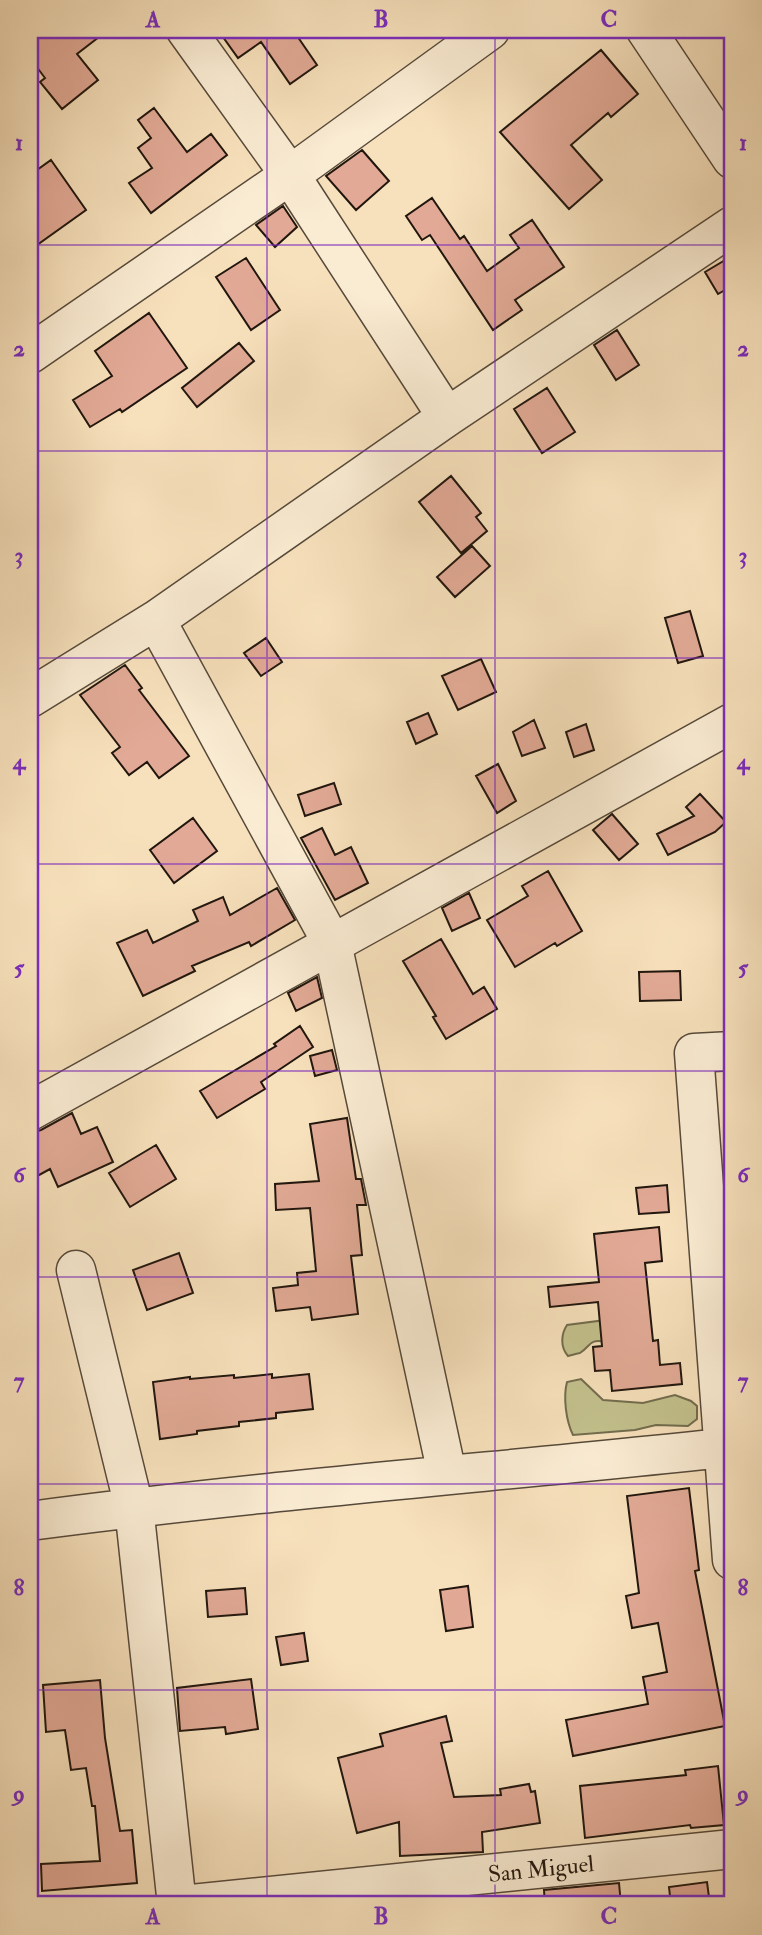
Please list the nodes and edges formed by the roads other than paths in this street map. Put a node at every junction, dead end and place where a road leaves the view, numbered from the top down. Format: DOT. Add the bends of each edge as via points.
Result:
graph roads {
  1 [pos="186,30"];
  2 [pos="490,30"];
  3 [pos="646,30"];
  4 [pos="732,159"];
  5 [pos="290,175"];
  6 [pos="732,226"];
  7 [pos="30,354"];
  8 [pos="447,417"];
  9 [pos="156,620"];
  10 [pos="30,698"];
  11 [pos="732,723"];
  12 [pos="332,943"];
  13 [pos="732,1051"];
  14 [pos="30,1111"];
  15 [pos="75,1270"];
  16 [pos="727,1448"];
  17 [pos="447,1474"];
  18 [pos="134,1507"];
  19 [pos="30,1521"];
  20 [pos="732,1560"];
  21 [pos="732,1849"];
  22 [pos="206,1904"];
  23 [pos="177,1905"];
  1 -- 5 [label="street"];
  2 -- 5 [label="street"];
  3 -- 4 [label="street"];
  5 -- 7 [label="street"];
  5 -- 8 [label="street"];
  6 -- 8 [label="street"];
  8 -- 9 [label="street"];
  9 -- 10 [label="street"];
  9 -- 12 [label="street"];
  11 -- 12 [label="street"];
  12 -- 14 [label="street"];
  12 -- 17 [label="street"];
  13 -- 16 [label="street" via="694,1053"];
  15 -- 18 [label="street"];
  16 -- 17 [label="street"];
  16 -- 20 [label="street"];
  17 -- 18 [label="street"];
  18 -- 19 [label="street"];
  18 -- 23 [label="street"];
  21 -- 22 [label="street, San Miguel"];
}
